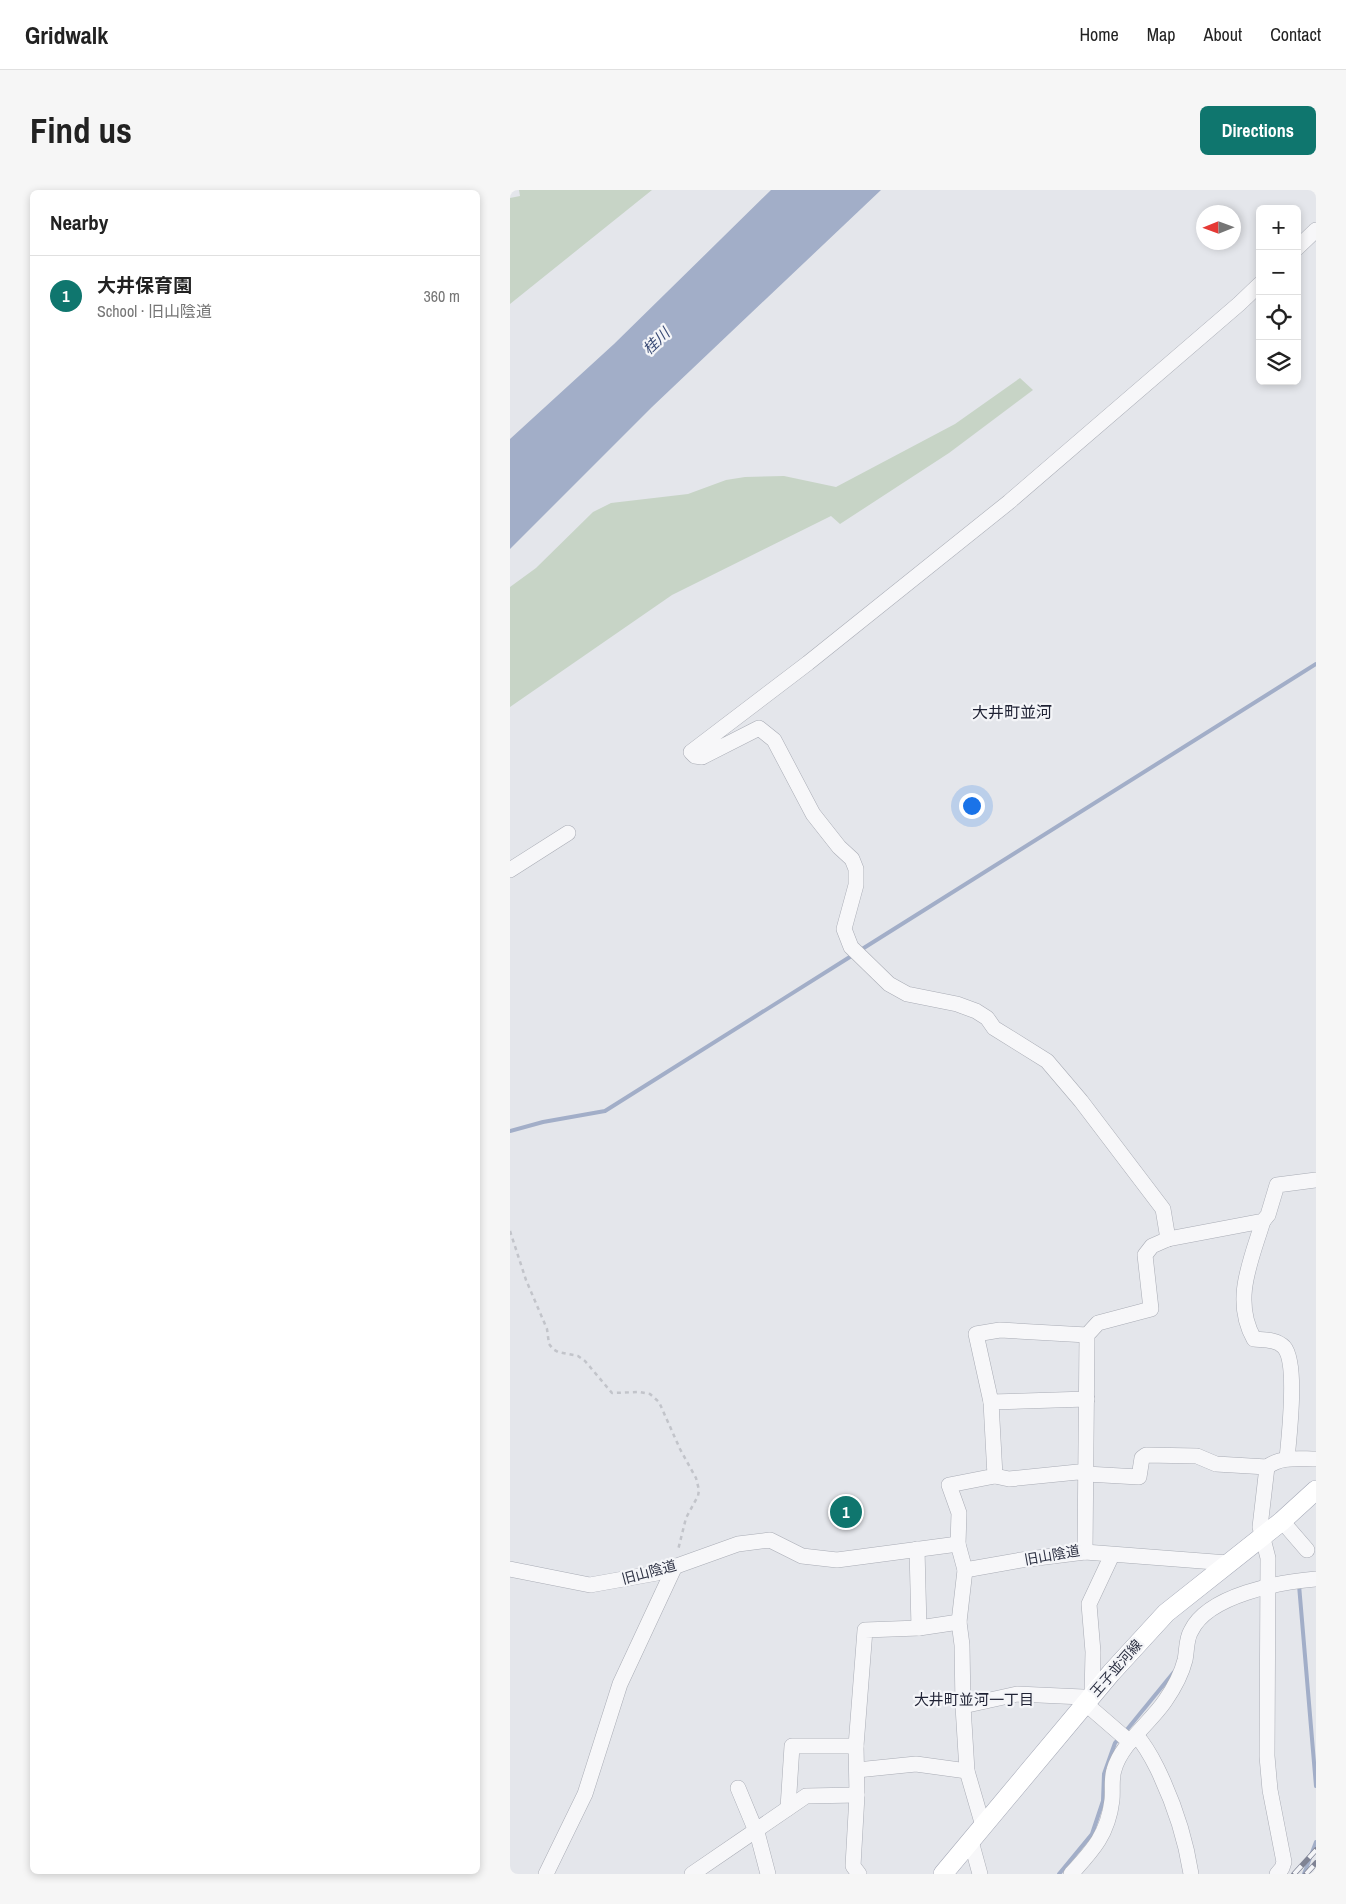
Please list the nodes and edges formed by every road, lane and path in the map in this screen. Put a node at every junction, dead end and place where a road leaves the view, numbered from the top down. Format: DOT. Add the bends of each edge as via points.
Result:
graph roads {
  1 [pos="1316,230"];
  2 [pos="1301,244"];
  3 [pos="1256,288"];
  4 [pos="568,833"];
  5 [pos="510,870"];
  6 [pos="1316,1180"];
  7 [pos="1263,1221"];
  8 [pos="510,1230"];
  9 [pos="1168,1239"];
  10 [pos="1087,1335"];
  11 [pos="1087,1399"];
  12 [pos="992,1402"];
  13 [pos="1287,1459"];
  14 [pos="1316,1459"];
  15 [pos="1267,1467"];
  16 [pos="1086,1474"];
  17 [pos="994,1476"];
  18 [pos="1316,1490"];
  19 [pos="1282,1521"];
  20 [pos="1263,1536"];
  21 [pos="958,1544"];
  22 [pos="917,1549"];
  23 [pos="1307,1550"];
  24 [pos="1085,1552"];
  25 [pos="1112,1555"];
  26 [pos="1228,1563"];
  27 [pos="674,1566"];
  28 [pos="510,1569"];
  29 [pos="965,1570"];
  30 [pos="1316,1579"];
  31 [pos="1268,1587"];
  32 [pos="959,1622"];
  33 [pos="919,1628"];
  34 [pos="1089,1700"];
  35 [pos="963,1706"];
  36 [pos="1134,1739"];
  37 [pos="856,1746"];
  38 [pos="856,1770"];
  39 [pos="968,1771"];
  40 [pos="738,1788"];
  41 [pos="856,1795"];
  42 [pos="788,1808"];
  43 [pos="983,1826"];
  44 [pos="756,1830"];
  45 [pos="971,1841"];
  46 [pos="1282,1872"];
  47 [pos="546,1874"];
  48 [pos="692,1874"];
  49 [pos="768,1874"];
  50 [pos="859,1874"];
  51 [pos="943,1874"];
  52 [pos="980,1874"];
  53 [pos="1070,1874"];
  54 [pos="1191,1874"];
  1 -- 2 [label="street"];
  3 -- 9 [label="street" via="1009,502 808,664 691,752 702,756 759,728 774,740 813,814 852,859 856,869 856,885 844,929 851,947 889,984 906,994 976,1011 994,1028 1047,1061 1163,1209"];
  4 -- 5 [label="street"];
  6 -- 7 [label="street" via="1277,1185"];
  7 -- 9 [label="street"];
  7 -- 13 [label="street" via="1244,1285 1243,1304 1247,1327 1254,1339 1275,1341 1284,1348 1290,1361 1292,1380"];
  8 -- 27 [label="path" via="526,1280 547,1329 549,1344 558,1352 578,1356 585,1361 612,1393 650,1394 659,1402 694,1473 698,1496 686,1518"];
  9 -- 10 [label="street" via="1152,1246 1145,1255 1150,1309 1098,1323"];
  10 -- 11 [label="street, 旧山陰道"];
  10 -- 12 [label="street" via="1000,1330 976,1334"];
  11 -- 12 [label="street"];
  11 -- 16 [label="street, 旧山陰道"];
  12 -- 17 [label="street"];
  13 -- 14 [label="street"];
  13 -- 15 [label="street" via="1274,1461"];
  15 -- 16 [label="street" via="1216,1464 1196,1456 1146,1455 1142,1458 1139,1477"];
  15 -- 20 [label="street" via="1260,1527"];
  16 -- 17 [label="street" via="1078,1472 1009,1480"];
  16 -- 24 [label="street, 旧山陰道"];
  17 -- 21 [label="street" via="949,1485 958,1513"];
  18 -- 19 [label="main road, 王子並河線"];
  19 -- 20 [label="main road, 王子並河線"];
  19 -- 23 [label="street"];
  20 -- 26 [label="main road, 王子並河線"];
  20 -- 31 [label="street" via="1268,1558"];
  21 -- 22 [label="street, 旧山陰道"];
  21 -- 29 [label="street"];
  22 -- 27 [label="street, 旧山陰道" via="837,1560 802,1556 770,1540 738,1544"];
  22 -- 33 [label="street"];
  24 -- 25 [label="street"];
  24 -- 29 [label="street, 旧山陰道"];
  25 -- 26 [label="street"];
  25 -- 34 [label="street" via="1089,1604 1092,1652"];
  26 -- 34 [label="main road, 王子並河線" via="1166,1613"];
  27 -- 28 [label="street, 旧山陰道" via="657,1573 590,1585"];
  27 -- 47 [label="street" via="620,1684 585,1794"];
  29 -- 32 [label="street"];
  30 -- 31 [label="street"];
  31 -- 36 [label="street" via="1248,1591 1216,1606 1199,1619 1190,1632 1178,1682"];
  31 -- 46 [label="street" via="1267,1756 1284,1862"];
  32 -- 33 [label="street"];
  32 -- 35 [label="street"];
  33 -- 37 [label="street" via="865,1630"];
  34 -- 35 [label="street" via="1017,1694"];
  34 -- 36 [label="street"];
  34 -- 43 [label="main road, 王子並河線"];
  35 -- 39 [label="street"];
  36 -- 53 [label="street" via="1120,1754 1113,1771 1110,1818 1102,1837"];
  36 -- 54 [label="street" via="1144,1744 1171,1796 1186,1843"];
  37 -- 38 [label="street"];
  37 -- 42 [label="street" via="792,1746"];
  38 -- 39 [label="street" via="916,1764"];
  38 -- 41 [label="street"];
  39 -- 43 [label="street"];
  40 -- 44 [label="street"];
  41 -- 42 [label="street" via="806,1796"];
  41 -- 50 [label="street" via="853,1866"];
  42 -- 44 [label="street"];
  43 -- 45 [label="main road, 王子並河線"];
  44 -- 48 [label="street"];
  44 -- 49 [label="street"];
  45 -- 51 [label="main road, 王子並河線"];
  45 -- 52 [label="street"];
}
